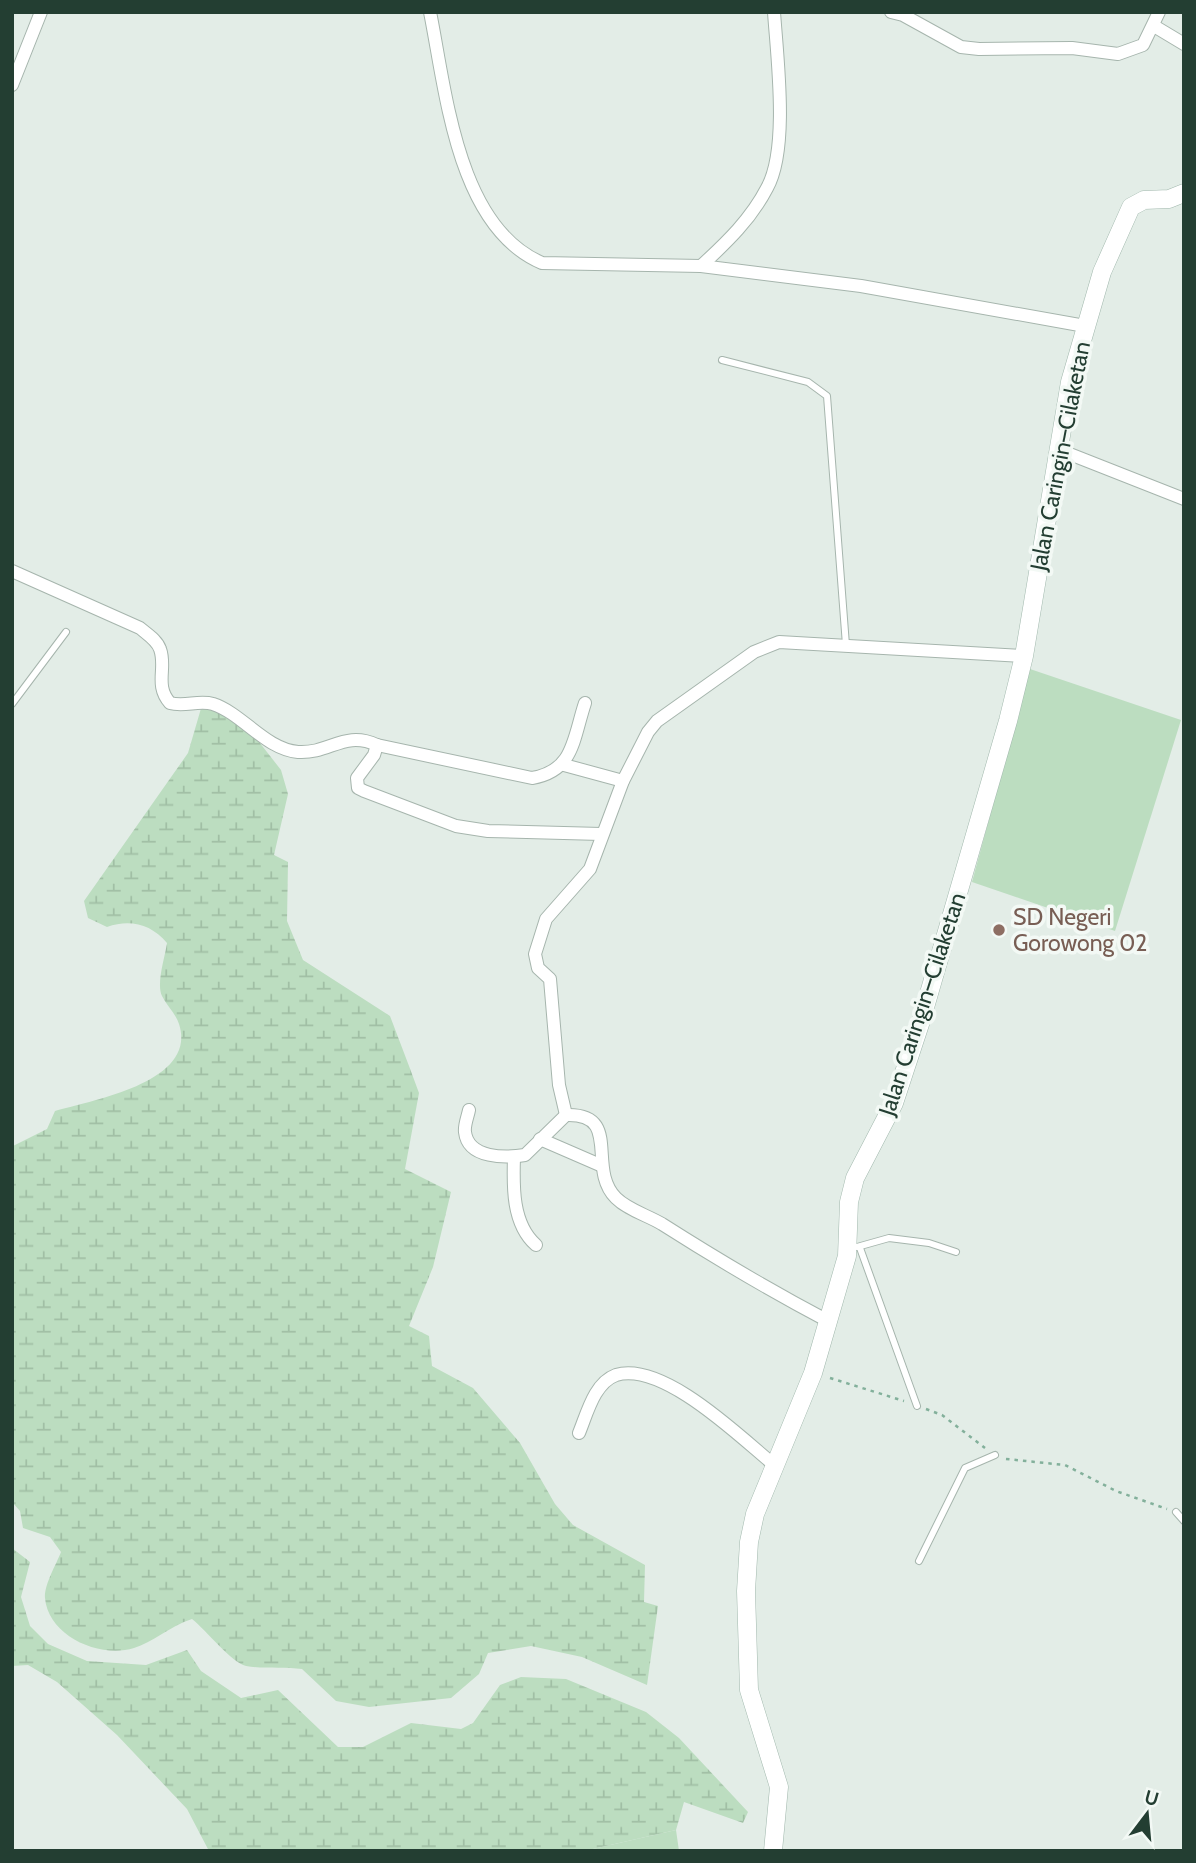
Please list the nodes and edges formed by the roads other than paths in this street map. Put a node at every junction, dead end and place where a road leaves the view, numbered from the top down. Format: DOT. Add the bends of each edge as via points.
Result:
graph roads {
  1 [pos="41,12"];
  2 [pos="430,12"];
  3 [pos="774,12"];
  4 [pos="891,12"];
  5 [pos="1158,12"];
  6 [pos="1154,26"];
  7 [pos="1184,44"];
  8 [pos="12,85"];
  9 [pos="1184,193"];
  10 [pos="701,265"];
  11 [pos="1085,326"];
  12 [pos="722,359"];
  13 [pos="1057,449"];
  14 [pos="1184,499"];
  15 [pos="12,571"];
  16 [pos="66,632"];
  17 [pos="846,645"];
  18 [pos="1024,656"];
  19 [pos="585,703"];
  20 [pos="12,704"];
  21 [pos="377,745"];
  22 [pos="564,765"];
  23 [pos="623,781"];
  24 [pos="601,834"];
  25 [pos="469,1110"];
  26 [pos="566,1115"];
  27 [pos="540,1139"];
  28 [pos="514,1157"];
  29 [pos="600,1165"];
  30 [pos="536,1245"];
  31 [pos="854,1246"];
  32 [pos="956,1252"];
  33 [pos="828,1321"];
  34 [pos="917,1406"];
  35 [pos="579,1433"];
  36 [pos="995,1455"];
  37 [pos="773,1464"];
  38 [pos="1176,1512"];
  39 [pos="1184,1521"];
  40 [pos="919,1561"];
  41 [pos="773,1851"];
  1 -- 8 [label="street"];
  2 -- 10 [label="street" via="455,138 467,175 485,209 514,246 542,263"];
  3 -- 10 [label="street" via="780,99 769,187 737,233"];
  4 -- 6 [label="street" via="961,47 979,49 1072,48 1118,54 1143,45"];
  5 -- 6 [label="street"];
  6 -- 7 [label="street"];
  9 -- 11 [label="street, Jalan Caringin–Cilaketan" via="1131,207 1102,272"];
  10 -- 11 [label="street" via="861,286"];
  11 -- 13 [label="street, Jalan Caringin–Cilaketan"];
  12 -- 17 [label="lane" via="808,382 827,396"];
  13 -- 14 [label="street"];
  13 -- 18 [label="street, Jalan Caringin–Cilaketan"];
  15 -- 21 [label="street" via="151,637 160,649 160,686 170,703 214,705 271,742 296,752 354,738"];
  16 -- 20 [label="lane"];
  17 -- 18 [label="street"];
  17 -- 23 [label="street" via="779,642 754,652 657,721"];
  18 -- 31 [label="street, Jalan Caringin–Cilaketan" via="921,1021 894,1103 855,1178 849,1202"];
  19 -- 22 [label="street"];
  21 -- 22 [label="street" via="532,778 551,775"];
  21 -- 24 [label="street" via="357,778 358,788 364,791 456,826"];
  22 -- 23 [label="street"];
  23 -- 24 [label="street"];
  24 -- 26 [label="street" via="590,869 547,919 535,954 538,968 550,979"];
  25 -- 28 [label="street" via="465,1132 470,1143 492,1156"];
  26 -- 27 [label="street"];
  26 -- 29 [label="street" via="584,1114 597,1124"];
  27 -- 28 [label="street" via="525,1155"];
  27 -- 29 [label="street"];
  28 -- 30 [label="street" via="516,1202 526,1237"];
  29 -- 33 [label="street" via="614,1196 626,1206"];
  31 -- 32 [label="lane" via="889,1238"];
  31 -- 33 [label="street, Jalan Caringin–Cilaketan"];
  31 -- 34 [label="lane"];
  33 -- 37 [label="street, Jalan Caringin–Cilaketan" via="813,1373"];
  35 -- 37 [label="street" via="600,1387 616,1375 643,1375 673,1387"];
  36 -- 40 [label="lane" via="965,1468"];
  37 -- 41 [label="street, Jalan Caringin–Cilaketan" via="749,1542 746,1591 749,1690 779,1787"];
  38 -- 39 [label="lane"];
}
